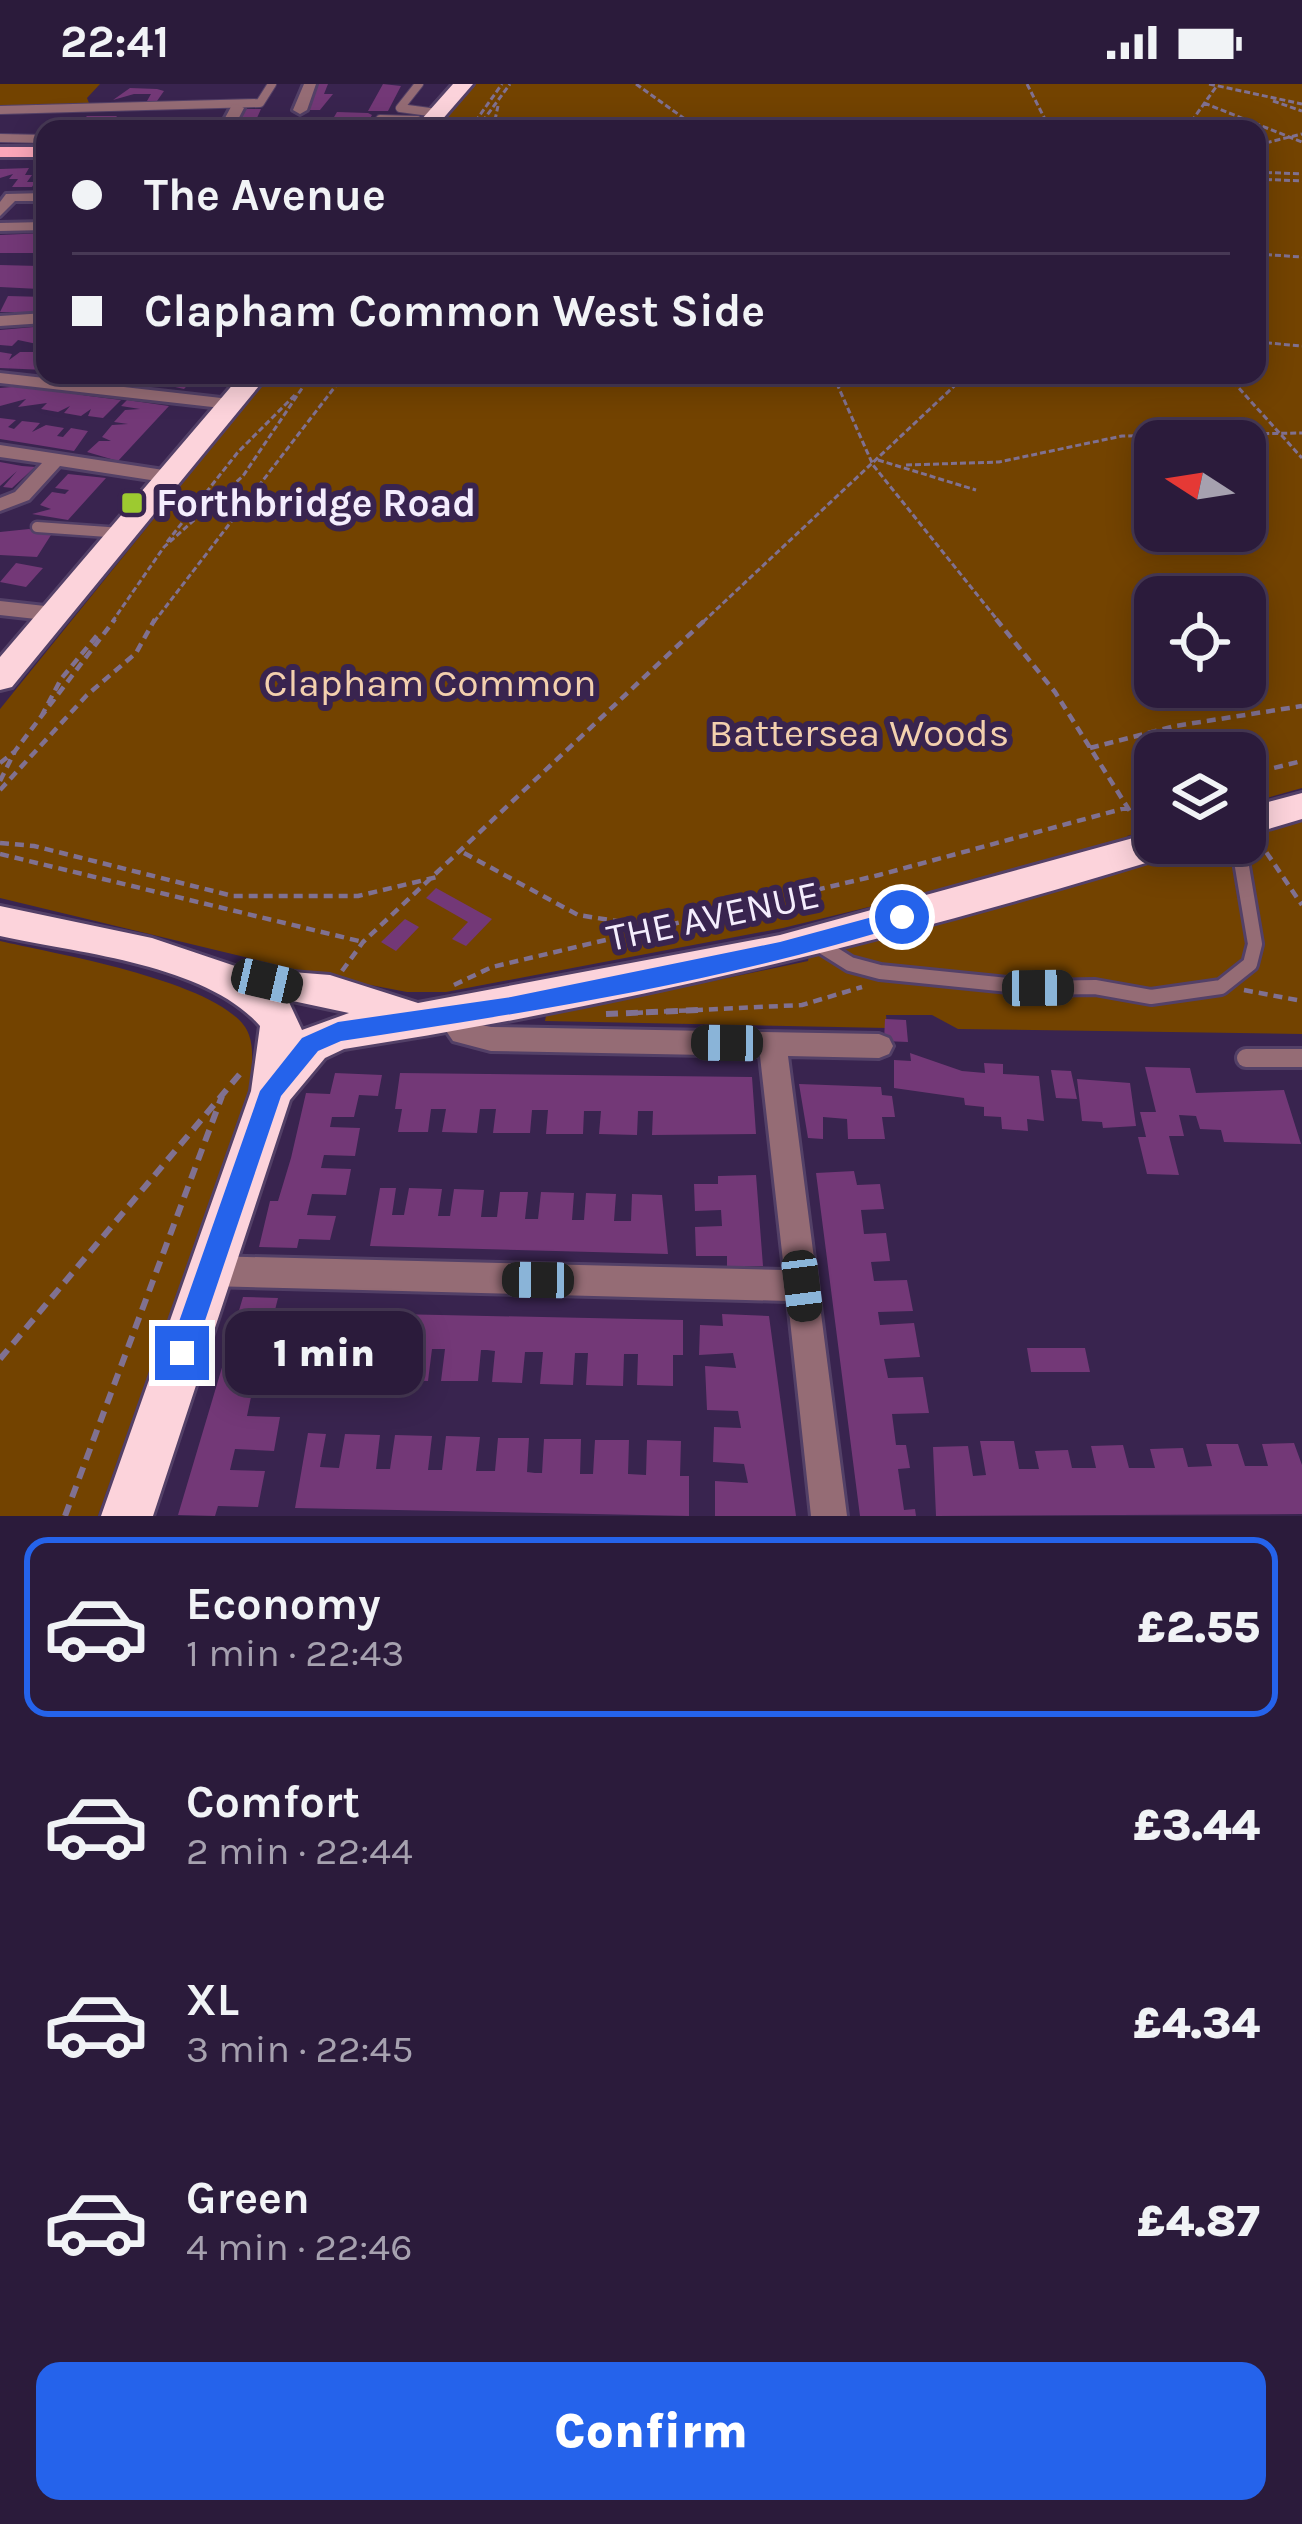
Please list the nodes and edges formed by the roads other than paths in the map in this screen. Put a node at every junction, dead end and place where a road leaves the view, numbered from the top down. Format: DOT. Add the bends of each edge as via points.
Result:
graph roads {
  1 [pos="272,84"];
  2 [pos="310,84"];
  3 [pos="419,84"];
  4 [pos="463,84"];
  5 [pos="237,109"];
  6 [pos="0,110"];
  7 [pos="300,110"];
  8 [pos="231,120"];
  9 [pos="428,120"];
  10 [pos="431,120"];
  11 [pos="0,138"];
  12 [pos="36,139"];
  13 [pos="0,152"];
  14 [pos="36,152"];
  15 [pos="6,197"];
  16 [pos="0,212"];
  17 [pos="36,226"];
  18 [pos="0,227"];
  19 [pos="36,319"];
  20 [pos="0,321"];
  21 [pos="0,378"];
  22 [pos="36,382"];
  23 [pos="53,384"];
  24 [pos="247,384"];
  25 [pos="230,404"];
  26 [pos="0,451"];
  27 [pos="56,459"];
  28 [pos="170,477"];
  29 [pos="0,505"];
  30 [pos="37,526"];
  31 [pos="122,533"];
  32 [pos="0,608"];
  33 [pos="54,614"];
  34 [pos="0,679"];
  35 [pos="1302,806"];
  36 [pos="1266,816"];
  37 [pos="1134,844"];
  38 [pos="1242,864"];
  39 [pos="0,922"];
  40 [pos="815,942"];
  41 [pos="244,983"];
  42 [pos="435,1008"];
  43 [pos="773,1044"];
  44 [pos="880,1046"];
  45 [pos="1246,1058"];
  46 [pos="1302,1058"];
  47 [pos="262,1075"];
  48 [pos="209,1271"];
  49 [pos="802,1286"];
  50 [pos="127,1516"];
  51 [pos="829,1516"];
  1 -- 6 [label="lane" via="260,103"];
  2 -- 7 [label="street"];
  3 -- 9 [label="lane" via="400,108"];
  4 -- 10 [label="highway"];
  5 -- 8 [label="street"];
  11 -- 12 [label="lane"];
  13 -- 14 [label="main road"];
  15 -- 16 [label="street"];
  17 -- 18 [label="street"];
  19 -- 20 [label="street"];
  21 -- 22 [label="street"];
  23 -- 25 [label="street"];
  24 -- 25 [label="highway"];
  25 -- 28 [label="highway"];
  26 -- 27 [label="street"];
  27 -- 28 [label="street"];
  27 -- 29 [label="street" via="22,496"];
  28 -- 31 [label="highway"];
  30 -- 31 [label="lane"];
  31 -- 33 [label="highway"];
  32 -- 33 [label="street"];
  33 -- 34 [label="highway"];
  35 -- 36 [label="highway"];
  37 -- 40 [label="highway, THE AVENUE"];
  38 -- 40 [label="lane" via="1255,944 1250,964 1221,986 1151,997 880,972"];
  39 -- 41 [label="highway"];
  40 -- 42 [label="highway, THE AVENUE"];
  41 -- 42 [label="highway"];
  41 -- 47 [label="highway" via="280,1023"];
  42 -- 43 [label="street" via="463,1033 491,1039"];
  42 -- 47 [label="highway, THE AVENUE" via="326,1035"];
  43 -- 44 [label="street"];
  43 -- 49 [label="street"];
  45 -- 46 [label="lane"];
  47 -- 48 [label="highway"];
  48 -- 49 [label="street"];
  48 -- 50 [label="highway"];
  49 -- 51 [label="street"];
}
